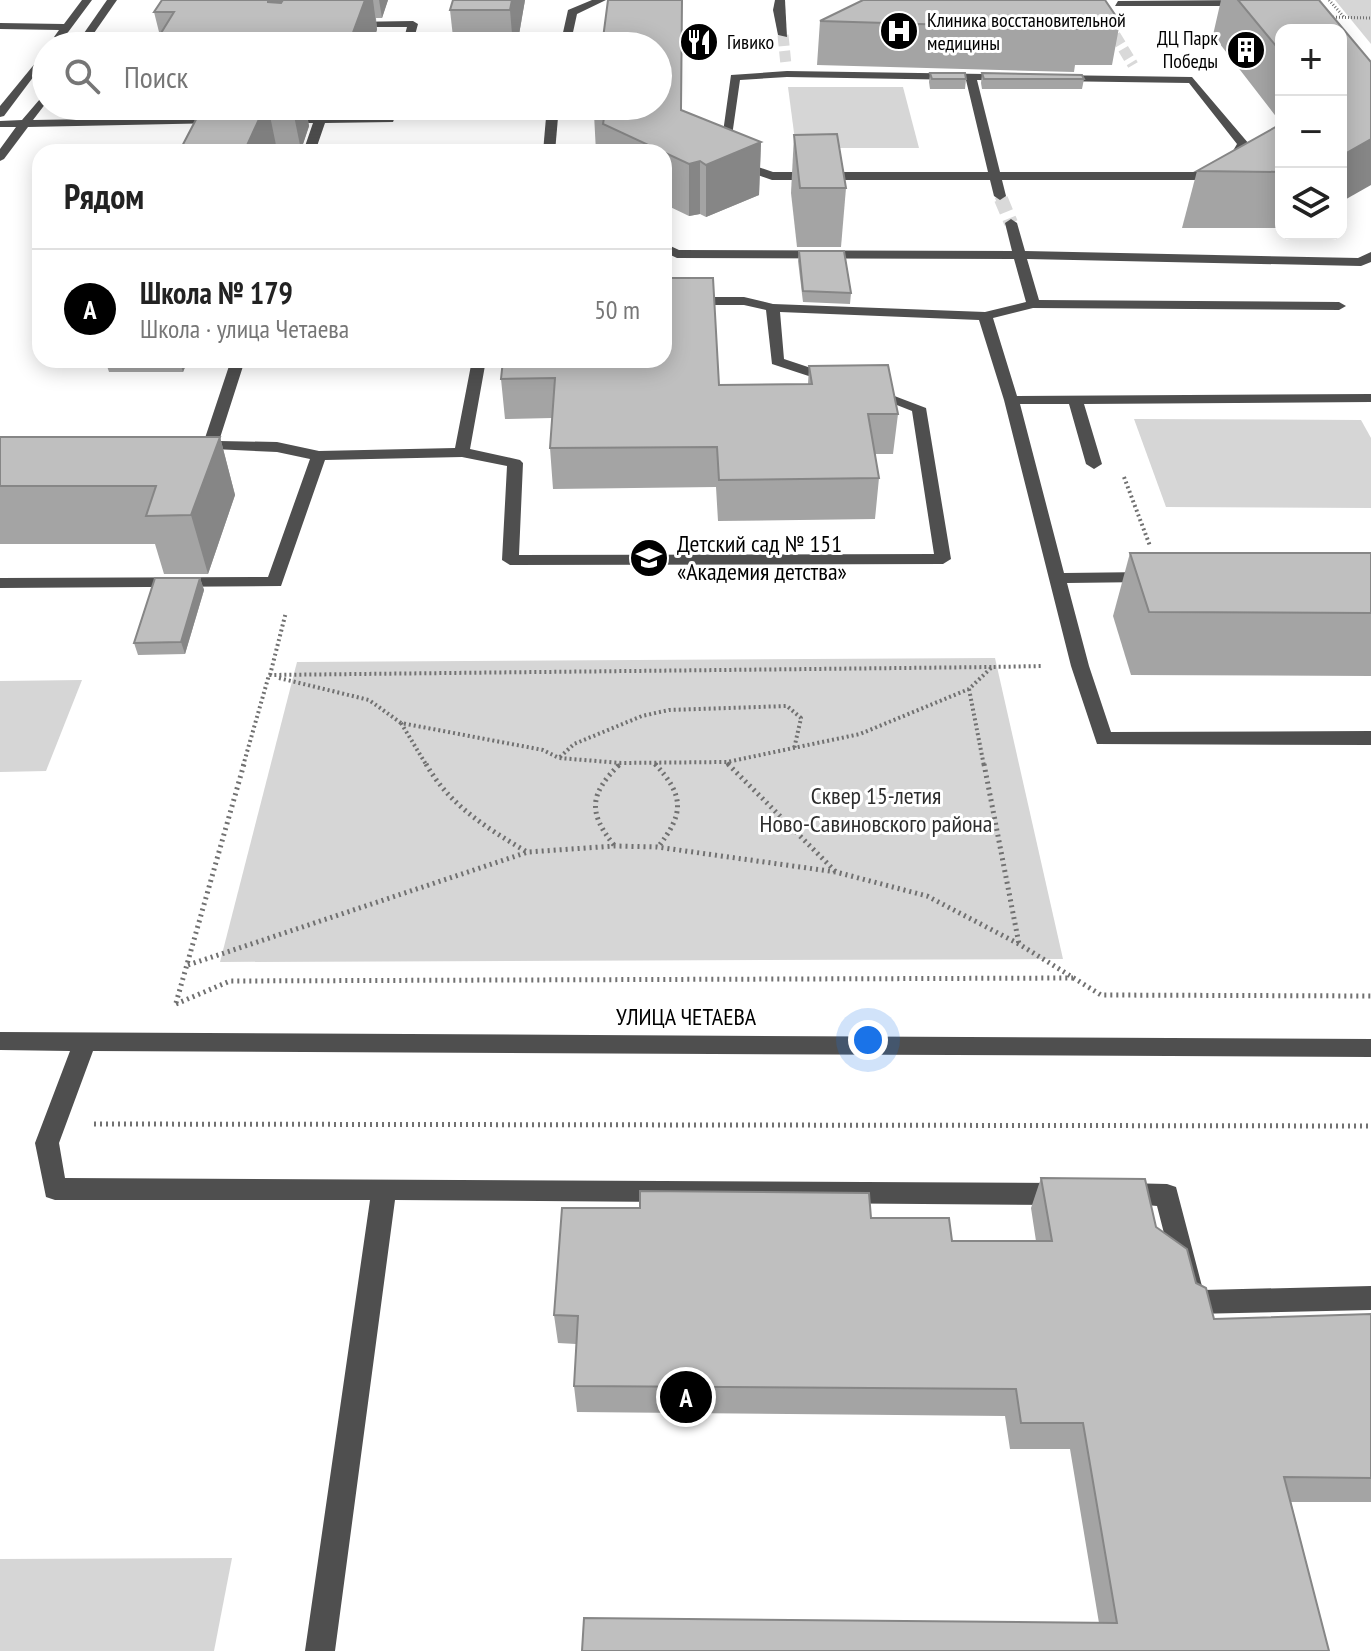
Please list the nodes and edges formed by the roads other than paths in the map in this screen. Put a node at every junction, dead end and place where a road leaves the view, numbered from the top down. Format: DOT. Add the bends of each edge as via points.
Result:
graph roads {
  1 [pos="87,0"];
  2 [pos="112,0"];
  3 [pos="601,0"];
  4 [pos="780,0"];
  5 [pos="1259,3"];
  6 [pos="1118,4"];
  7 [pos="341,25"];
  8 [pos="0,26"];
  9 [pos="66,27"];
  10 [pos="62,32"];
  11 [pos="90,32"];
  12 [pos="411,32"];
  13 [pos="568,32"];
  14 [pos="783,35"];
  15 [pos="1133,65"];
  16 [pos="32,72"];
  17 [pos="971,77"];
  18 [pos="1141,77"];
  19 [pos="32,113"];
  20 [pos="0,114"];
  21 [pos="109,120"];
  22 [pos="234,120"];
  23 [pos="267,120"];
  24 [pos="320,120"];
  25 [pos="389,120"];
  26 [pos="552,120"];
  27 [pos="0,124"];
  28 [pos="24,124"];
  29 [pos="312,144"];
  30 [pos="550,144"];
  31 [pos="0,157"];
  32 [pos="996,176"];
  33 [pos="1000,196"];
  34 [pos="1011,223"];
  35 [pos="672,254"];
  36 [pos="1019,255"];
  37 [pos="1371,256"];
  38 [pos="672,301"];
  39 [pos="1033,304"];
  40 [pos="1339,306"];
  41 [pos="773,308"];
  42 [pos="985,316"];
  43 [pos="235,368"];
  44 [pos="478,368"];
  45 [pos="1371,398"];
  46 [pos="1075,399"];
  47 [pos="1011,400"];
  48 [pos="180,445"];
  49 [pos="210,445"];
  50 [pos="462,452"];
  51 [pos="319,456"];
  52 [pos="1094,464"];
  53 [pos="1163,577"];
  54 [pos="1059,578"];
  55 [pos="0,583"];
  56 [pos="1371,738"];
  57 [pos="0,1041"];
  58 [pos="85,1041"];
  59 [pos="1371,1048"];
  60 [pos="384,1189"];
  61 [pos="1371,1298"];
  62 [pos="320,1651"];
  1 -- 9 [label="street"];
  2 -- 11 [label="street"];
  3 -- 13 [label="street" via="572,12"];
  4 -- 14 [label="street"];
  5 -- 6 [label="street"];
  7 -- 12 [label="street" via="413,24"];
  8 -- 9 [label="street"];
  9 -- 10 [label="street"];
  15 -- 18 [label="street"];
  16 -- 20 [label="street"];
  17 -- 18 [label="street"];
  17 -- 32 [label="street"];
  17 -- 32 [label="street" via="786,70 735,77 723,159 772,176"];
  18 -- 32 [label="street" via="1192,80 1243,144 1232,163 1209,176"];
  19 -- 28 [label="street"];
  21 -- 22 [label="street"];
  21 -- 28 [label="street"];
  23 -- 24 [label="street"];
  24 -- 25 [label="street"];
  24 -- 29 [label="street"];
  26 -- 30 [label="street"];
  27 -- 28 [label="street"];
  28 -- 31 [label="street"];
  32 -- 33 [label="street"];
  34 -- 36 [label="street"];
  35 -- 36 [label="street"];
  36 -- 37 [label="street" via="1361,262"];
  36 -- 39 [label="street"];
  38 -- 41 [label="street" via="744,301"];
  39 -- 40 [label="street"];
  39 -- 42 [label="street"];
  41 -- 42 [label="street"];
  41 -- 50 [label="street" via="777,361 919,408 943,559 510,560 515,463"];
  42 -- 47 [label="street"];
  43 -- 49 [label="street"];
  44 -- 50 [label="street"];
  45 -- 46 [label="street"];
  46 -- 47 [label="street"];
  46 -- 52 [label="street"];
  47 -- 54 [label="street"];
  48 -- 49 [label="street"];
  49 -- 51 [label="street" via="277,447"];
  50 -- 51 [label="street"];
  51 -- 55 [label="street" via="275,582"];
  53 -- 54 [label="street"];
  54 -- 56 [label="street" via="1104,739"];
  57 -- 58 [label="street, УЛИЦА ЧЕТАЕВА"];
  58 -- 59 [label="street, УЛИЦА ЧЕТАЕВА"];
  58 -- 60 [label="street" via="47,1143 55,1189"];
  60 -- 61 [label="street" via="1167,1195 1193,1302"];
  60 -- 62 [label="street"];
}
